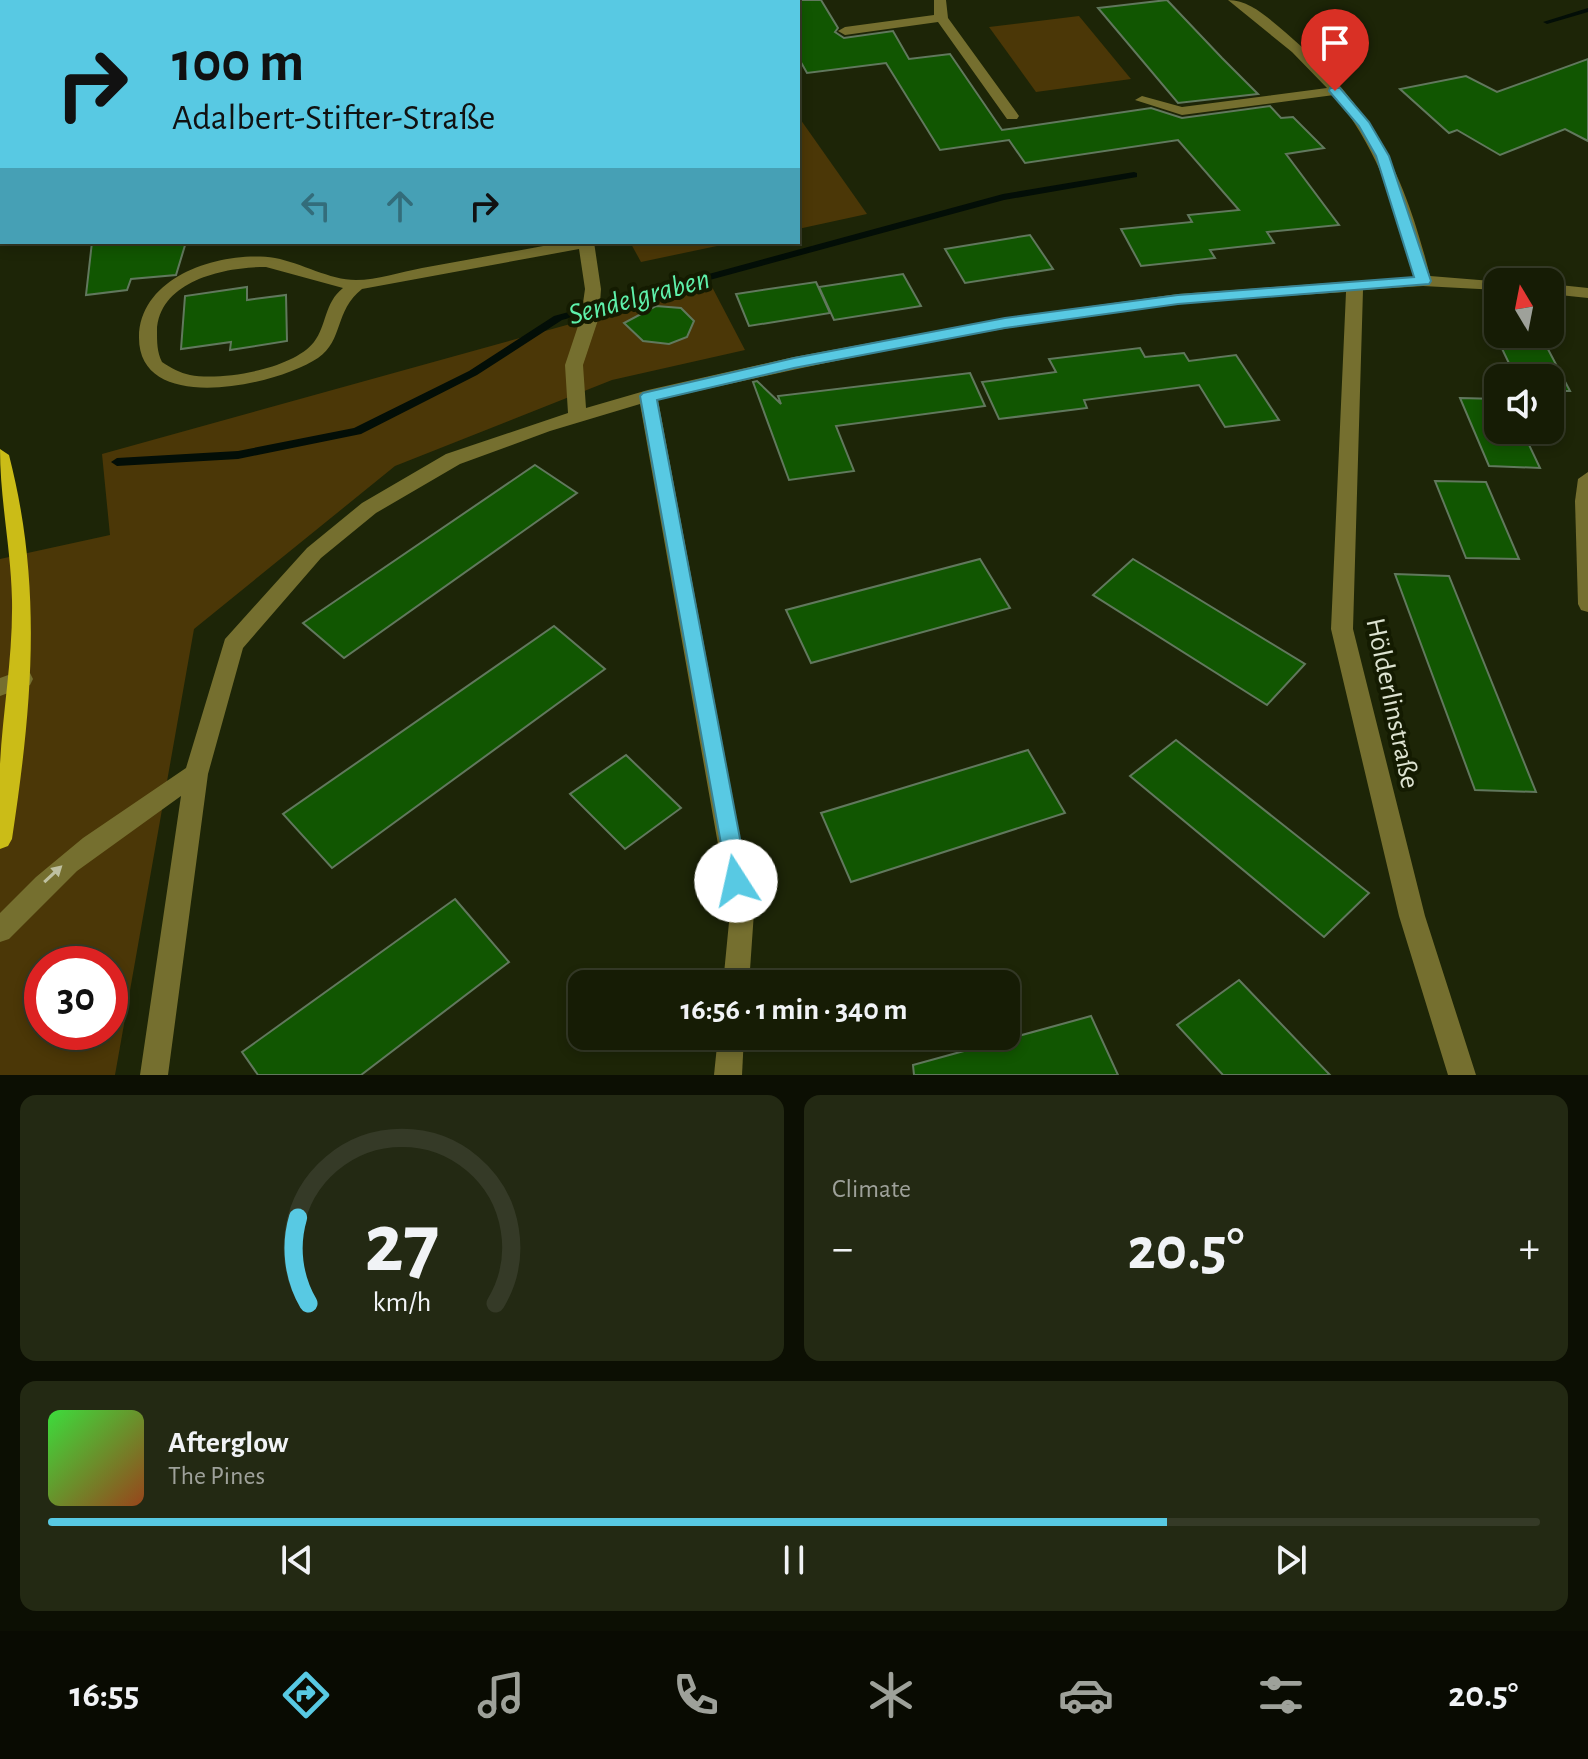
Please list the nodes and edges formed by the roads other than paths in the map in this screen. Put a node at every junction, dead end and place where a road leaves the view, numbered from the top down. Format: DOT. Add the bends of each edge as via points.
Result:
graph roads {
  1 [pos="940,0"];
  2 [pos="1234,0"];
  3 [pos="941,18"];
  4 [pos="845,31"];
  5 [pos="1335,91"];
  6 [pos="1142,100"];
  7 [pos="1012,116"];
  8 [pos="575,244"];
  9 [pos="586,244"];
  10 [pos="1423,281"];
  11 [pos="1484,284"];
  12 [pos="357,285"];
  13 [pos="1355,285"];
  14 [pos="1564,290"];
  15 [pos="1588,293"];
  16 [pos="648,396"];
  17 [pos="577,416"];
  18 [pos="0,455"];
  19 [pos="1588,479"];
  20 [pos="1587,502"];
  21 [pos="1588,601"];
  22 [pos="22,679"];
  23 [pos="0,687"];
  24 [pos="196,774"];
  25 [pos="0,839"];
  26 [pos="0,931"];
  27 [pos="737,970"];
  28 [pos="730,1050"];
  29 [pos="154,1075"];
  30 [pos="728,1075"];
  31 [pos="1462,1075"];
  1 -- 3 [label="street"];
  2 -- 5 [label="street"];
  3 -- 4 [label="street"];
  3 -- 7 [label="street"];
  5 -- 6 [label="street" via="1182,111"];
  5 -- 10 [label="street" via="1382,156"];
  8 -- 12 [label="street"];
  9 -- 17 [label="street" via="593,289 574,365"];
  10 -- 11 [label="street"];
  10 -- 13 [label="street"];
  12 -- 12 [label="street" via="334,283 284,263 216,267 167,291 147,332 149,356 158,368 199,382 281,369 324,347 332,307"];
  13 -- 16 [label="street" via="1178,299 1005,323"];
  13 -- 31 [label="street, Hölderlinstraße" via="1342,629 1412,916"];
  14 -- 15 [label="street"];
  16 -- 17 [label="street"];
  16 -- 27 [label="street" via="742,912"];
  17 -- 24 [label="street" via="453,459 369,508 314,553 233,645"];
  18 -- 22 [label="main road" via="17,537"];
  19 -- 20 [label="street"];
  20 -- 21 [label="street"];
  22 -- 23 [label="street"];
  22 -- 25 [label="main road"];
  26 -- 24 [label="street, one-way" via="74,855"];
  24 -- 29 [label="street"];
  28 -- 30 [label="street"];
}
